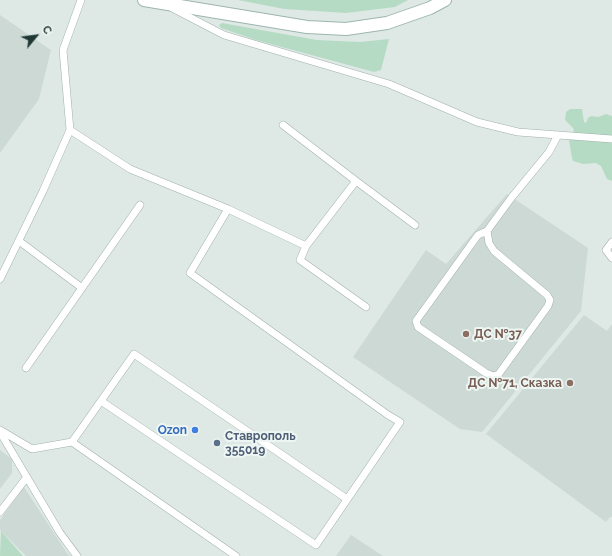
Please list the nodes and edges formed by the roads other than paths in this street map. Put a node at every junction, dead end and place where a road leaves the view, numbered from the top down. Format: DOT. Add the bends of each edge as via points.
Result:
graph roads {
  1 [pos="81,0"];
  2 [pos="144,0"];
  3 [pos="445,0"];
  4 [pos="163,4"];
  5 [pos="283,125"];
  6 [pos="70,130"];
  7 [pos="558,135"];
  8 [pos="612,139"];
  9 [pos="356,181"];
  10 [pos="140,205"];
  11 [pos="228,209"];
  12 [pos="415,225"];
  13 [pos="487,231"];
  14 [pos="19,241"];
  15 [pos="612,242"];
  16 [pos="306,246"];
  17 [pos="612,258"];
  18 [pos="0,279"];
  19 [pos="82,288"];
  20 [pos="366,307"];
  21 [pos="26,368"];
  22 [pos="101,401"];
  23 [pos="0,431"];
  24 [pos="72,442"];
  25 [pos="27,477"];
  26 [pos="347,499"];
  27 [pos="0,512"];
  28 [pos="77,556"];
  29 [pos="236,556"];
  1 -- 6 [label="lane" via="63,50"];
  2 -- 4 [label="street"];
  3 -- 4 [label="street" via="387,23 346,29 307,27"];
  4 -- 7 [label="lane" via="224,35 389,84 477,122 518,132"];
  5 -- 9 [label="lane"];
  6 -- 11 [label="lane" via="130,169"];
  6 -- 14 [label="lane"];
  7 -- 8 [label="lane"];
  7 -- 13 [label="lane" via="549,152"];
  9 -- 12 [label="lane"];
  9 -- 16 [label="lane"];
  10 -- 19 [label="lane"];
  11 -- 16 [label="lane"];
  11 -- 26 [label="lane" via="190,273 400,422"];
  13 -- 13 [label="lane" via="494,252 548,295 550,300 507,363 498,375 493,376 418,327 416,321 478,235"];
  14 -- 18 [label="lane"];
  14 -- 19 [label="lane"];
  15 -- 17 [label="lane" via="606,250"];
  16 -- 20 [label="lane" via="300,260"];
  19 -- 21 [label="lane"];
  22 -- 24 [label="lane"];
  22 -- 26 [label="lane" via="316,545"];
  22 -- 26 [label="lane" via="134,354"];
  23 -- 24 [label="lane" via="32,449"];
  23 -- 25 [label="lane"];
  24 -- 29 [label="lane"];
  25 -- 27 [label="lane"];
  25 -- 28 [label="lane" via="60,533"];
}
